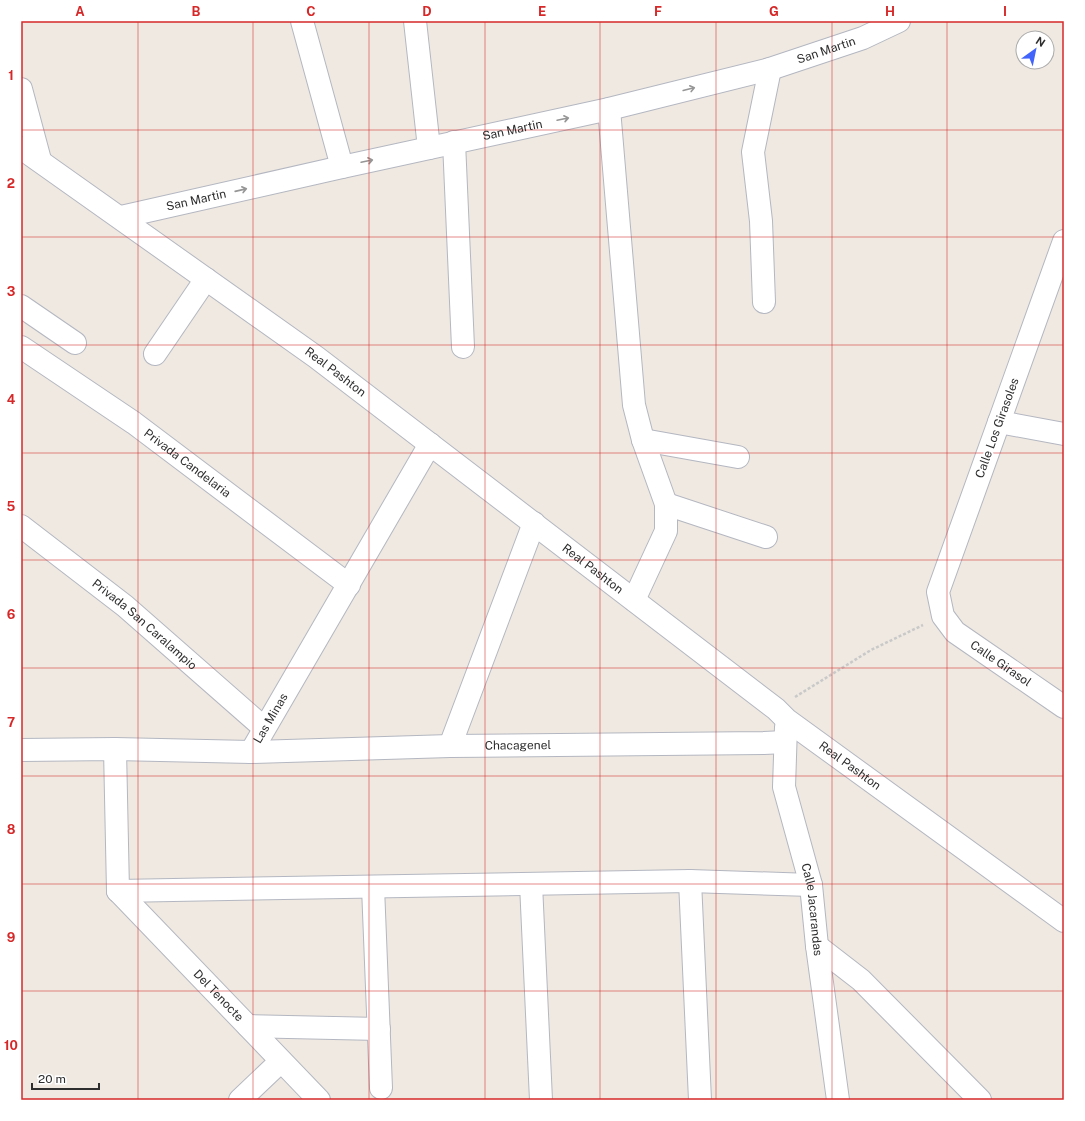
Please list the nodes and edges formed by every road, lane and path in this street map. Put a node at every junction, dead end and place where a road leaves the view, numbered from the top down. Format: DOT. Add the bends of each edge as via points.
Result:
graph roads {
  1 [pos="302,21"];
  2 [pos="415,21"];
  3 [pos="899,21"];
  4 [pos="770,69"];
  5 [pos="21,89"];
  6 [pos="608,109"];
  7 [pos="454,142"];
  8 [pos="21,148"];
  9 [pos="429,148"];
  10 [pos="40,160"];
  11 [pos="342,167"];
  12 [pos="121,217"];
  13 [pos="1064,240"];
  14 [pos="206,279"];
  15 [pos="764,302"];
  16 [pos="21,306"];
  17 [pos="75,343"];
  18 [pos="21,347"];
  19 [pos="463,347"];
  20 [pos="155,354"];
  21 [pos="999,422"];
  22 [pos="1064,434"];
  23 [pos="643,440"];
  24 [pos="430,444"];
  25 [pos="738,457"];
  26 [pos="666,504"];
  27 [pos="534,523"];
  28 [pos="21,526"];
  29 [pos="766,536"];
  30 [pos="349,585"];
  31 [pos="634,600"];
  32 [pos="943,616"];
  33 [pos="1064,707"];
  34 [pos="781,714"];
  35 [pos="264,728"];
  36 [pos="785,742"];
  37 [pos="450,746"];
  38 [pos="115,749"];
  39 [pos="21,750"];
  40 [pos="251,752"];
  41 [pos="690,881"];
  42 [pos="531,884"];
  43 [pos="811,886"];
  44 [pos="373,887"];
  45 [pos="118,891"];
  46 [pos="1064,921"];
  47 [pos="818,946"];
  48 [pos="248,1026"];
  49 [pos="379,1029"];
  50 [pos="281,1061"];
  51 [pos="381,1088"];
  52 [pos="240,1100"];
  53 [pos="319,1100"];
  54 [pos="541,1100"];
  55 [pos="700,1100"];
  56 [pos="838,1100"];
  57 [pos="980,1100"];
  1 -- 11 [label="street"];
  2 -- 9 [label="street"];
  3 -- 4 [label="street, San Martin" via="863,38"];
  6 -- 4 [label="street, San Martin, one-way"];
  4 -- 15 [label="street" via="753,152 761,221"];
  5 -- 10 [label="street"];
  7 -- 6 [label="street, San Martin, one-way"];
  6 -- 23 [label="street" via="634,405"];
  7 -- 9 [label="street, San Martin"];
  7 -- 19 [label="street"];
  8 -- 10 [label="street, Real Pashton"];
  11 -- 9 [label="street, San Martin, one-way"];
  10 -- 12 [label="street, Real Pashton"];
  12 -- 11 [label="street, San Martin, one-way"];
  12 -- 14 [label="street, Real Pashton"];
  13 -- 21 [label="street, Calle Los Girasoles"];
  14 -- 20 [label="street"];
  14 -- 24 [label="street, Real Pashton" via="316,357"];
  16 -- 17 [label="street"];
  18 -- 30 [label="street, Privada Candelaria" via="134,424"];
  21 -- 22 [label="street"];
  21 -- 32 [label="street, Calle Los Girasoles" via="938,592"];
  23 -- 25 [label="street"];
  23 -- 26 [label="street"];
  24 -- 27 [label="street, Real Pashton"];
  24 -- 30 [label="street, Las Minas"];
  26 -- 29 [label="street"];
  26 -- 31 [label="street" via="666,531"];
  27 -- 31 [label="street, Real Pashton"];
  27 -- 37 [label="street"];
  28 -- 35 [label="street, Privada San Caralampio" via="125,606"];
  30 -- 35 [label="street, Las Minas"];
  31 -- 34 [label="street, Real Pashton"];
  32 -- 33 [label="street, Calle Girasol" via="955,632"];
  32 -- 34 [label="path" via="871,650"];
  34 -- 36 [label="street, Calle Jacarandas"];
  34 -- 46 [label="street, Real Pashton"];
  35 -- 40 [label="street, Las Minas"];
  36 -- 37 [label="street, Chacagenel"];
  36 -- 43 [label="street, Calle Jacarandas" via="784,787"];
  37 -- 40 [label="street, Chacagenel"];
  38 -- 39 [label="street, Las Minas"];
  38 -- 40 [label="street, Las Minas"];
  38 -- 45 [label="street"];
  41 -- 42 [label="street"];
  41 -- 43 [label="street"];
  41 -- 55 [label="street"];
  42 -- 44 [label="street"];
  42 -- 54 [label="street"];
  43 -- 47 [label="street, Calle Jacarandas"];
  44 -- 45 [label="street"];
  44 -- 49 [label="street"];
  45 -- 48 [label="street, Del Tenocte"];
  47 -- 56 [label="street, Calle Jacarandas"];
  47 -- 57 [label="street" via="861,980"];
  48 -- 49 [label="street"];
  48 -- 50 [label="street, Del Tenocte"];
  49 -- 51 [label="street"];
  50 -- 52 [label="street"];
  50 -- 53 [label="street, Del Tenocte"];
}
